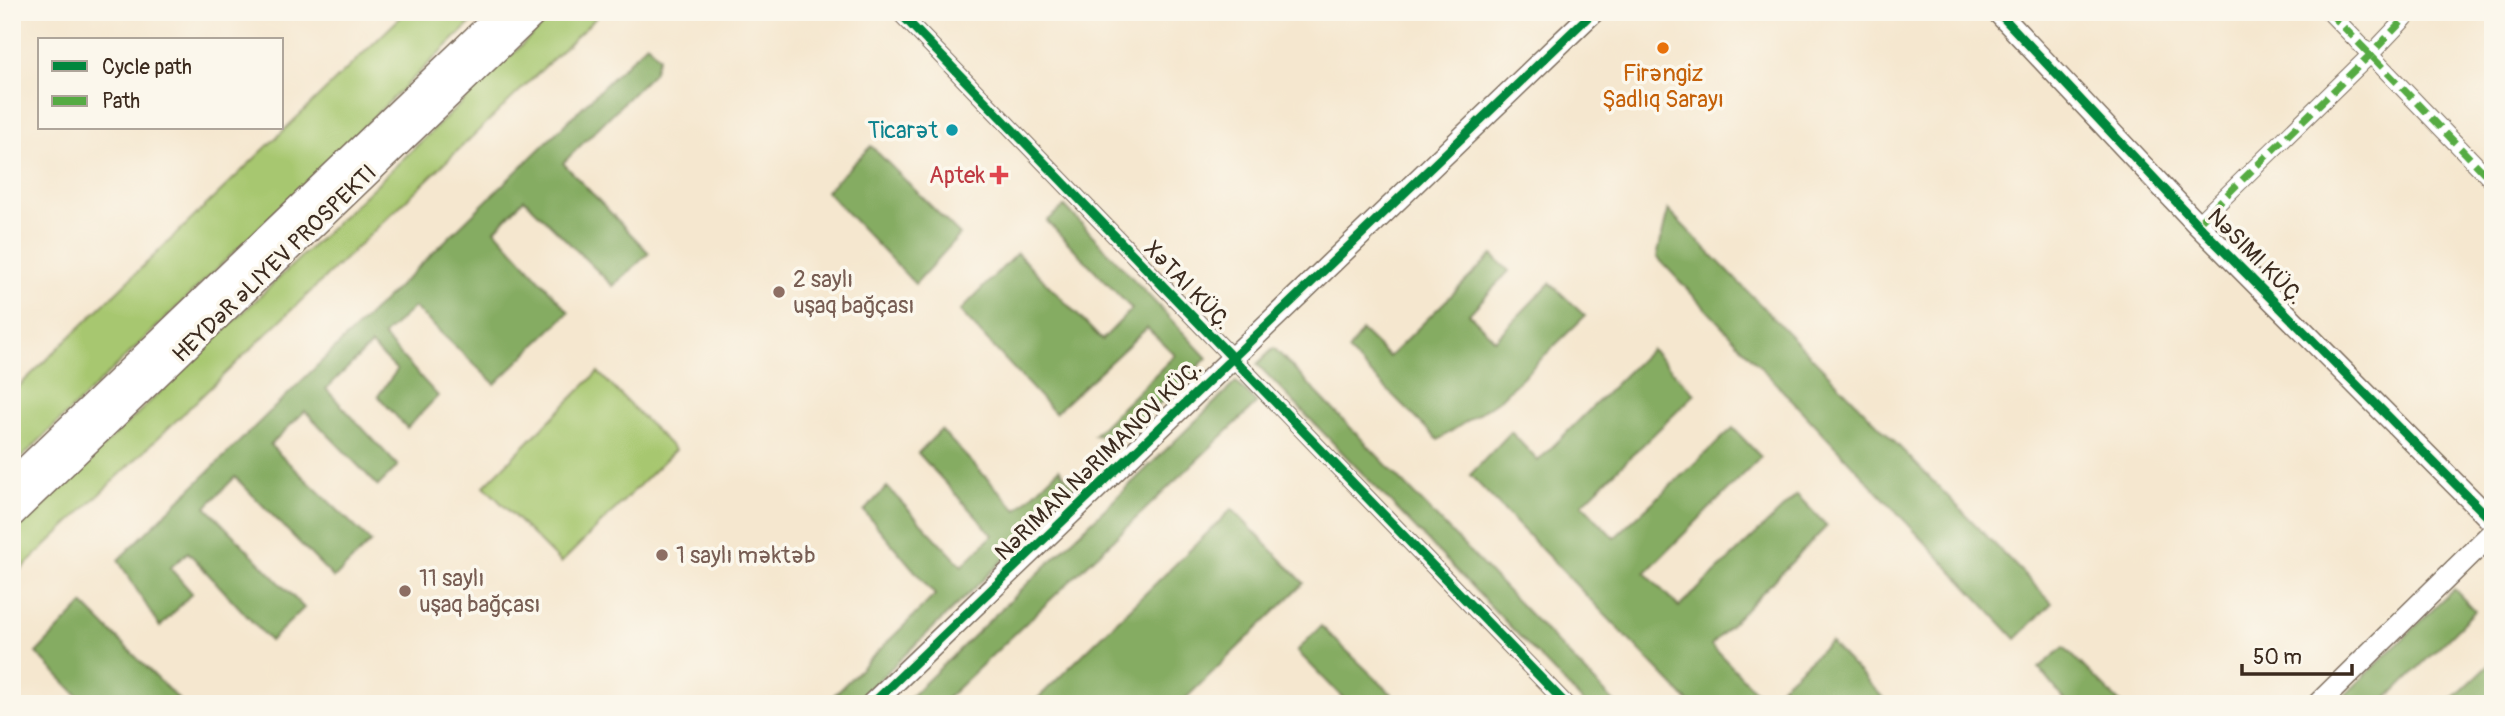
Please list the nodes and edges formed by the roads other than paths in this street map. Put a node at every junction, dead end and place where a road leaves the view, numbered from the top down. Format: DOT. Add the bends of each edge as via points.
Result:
graph roads {
  1 [pos="502,12"];
  2 [pos="536,12"];
  3 [pos="899,12"];
  4 [pos="1593,12"];
  5 [pos="1998,12"];
  6 [pos="2329,12"];
  7 [pos="2411,12"];
  8 [pos="2370,55"];
  9 [pos="2493,182"];
  10 [pos="2197,224"];
  11 [pos="1232,358"];
  12 [pos="12,482"];
  13 [pos="12,515"];
  14 [pos="2493,522"];
  15 [pos="2493,532"];
  16 [pos="872,704"];
  17 [pos="1566,704"];
  18 [pos="2318,704"];
  1 -- 12 [label="main road, HEYDƏR ƏLIYEV PROSPEKTI"];
  2 -- 13 [label="main road, HEYDƏR ƏLIYEV PROSPEKTI"];
  3 -- 11 [label="street, XƏTAI KÜÇ."];
  4 -- 11 [label="street, NƏRIMAN NƏRIMANOV KÜÇ."];
  5 -- 10 [label="street, NƏSIMI KÜÇ."];
  6 -- 8 [label="street"];
  7 -- 8 [label="street"];
  8 -- 9 [label="street"];
  8 -- 10 [label="street"];
  10 -- 14 [label="street, NƏSIMI KÜÇ."];
  11 -- 16 [label="street, NƏRIMAN NƏRIMANOV KÜÇ."];
  11 -- 17 [label="street, XƏTAI KÜÇ."];
  15 -- 18 [label="street"];
}
